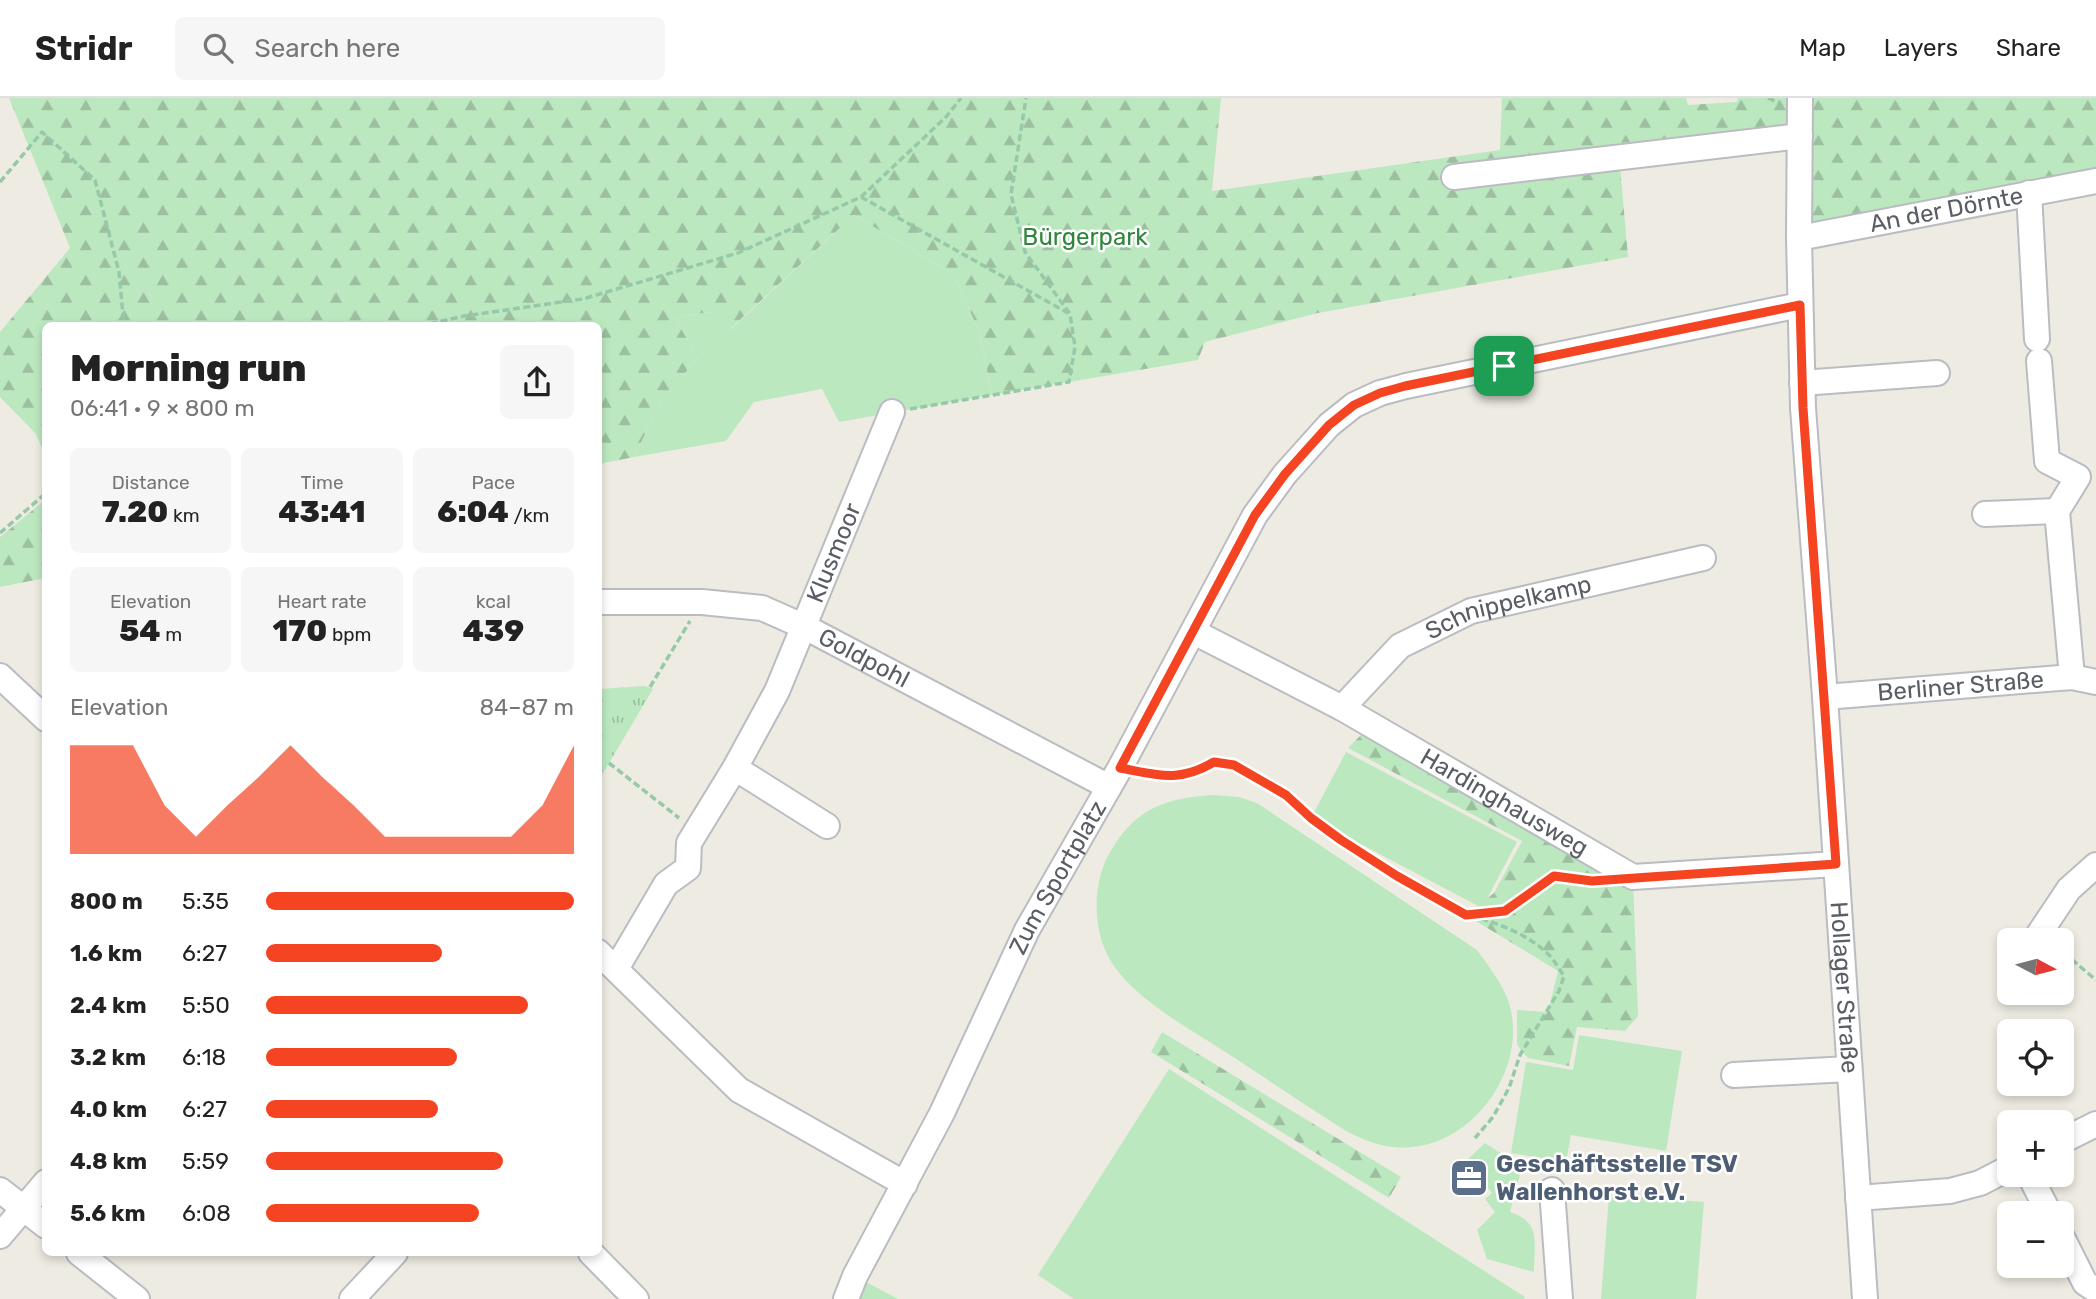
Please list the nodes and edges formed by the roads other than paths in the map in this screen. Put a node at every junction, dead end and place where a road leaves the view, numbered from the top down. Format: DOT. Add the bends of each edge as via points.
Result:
graph roads {
  1 [pos="1800,98"];
  2 [pos="1800,136"];
  3 [pos="1454,177"];
  4 [pos="2096,181"];
  5 [pos="2029,193"];
  6 [pos="1799,238"];
  7 [pos="1800,305"];
  8 [pos="1937,373"];
  9 [pos="1802,383"];
  10 [pos="892,412"];
  11 [pos="2057,511"];
  12 [pos="1985,514"];
  13 [pos="1703,558"];
  14 [pos="602,603"];
  15 [pos="804,627"];
  16 [pos="1194,632"];
  17 [pos="0,677"];
  18 [pos="2084,680"];
  19 [pos="1825,697"];
  20 [pos="1342,708"];
  21 [pos="42,715"];
  22 [pos="735,768"];
  23 [pos="1114,777"];
  24 [pos="827,826"];
  25 [pos="1836,864"];
  26 [pos="2096,865"];
  27 [pos="2043,928"];
  28 [pos="607,960"];
  29 [pos="1849,1069"];
  30 [pos="1734,1075"];
  31 [pos="2096,1124"];
  32 [pos="2074,1135"];
  33 [pos="1997,1174"];
  34 [pos="905,1184"];
  35 [pos="42,1186"];
  36 [pos="0,1189"];
  37 [pos="1552,1190"];
  38 [pos="1858,1198"];
  39 [pos="22,1207"];
  40 [pos="42,1223"];
  41 [pos="0,1236"];
  42 [pos="83,1256"];
  43 [pos="392,1256"];
  44 [pos="594,1256"];
  45 [pos="2074,1261"];
  46 [pos="2096,1290"];
  47 [pos="136,1299"];
  48 [pos="352,1299"];
  49 [pos="636,1299"];
  50 [pos="846,1299"];
  51 [pos="1560,1299"];
  52 [pos="1865,1299"];
  1 -- 2 [label="street, Hollager Straße"];
  2 -- 3 [label="street"];
  2 -- 6 [label="street, Hollager Straße"];
  4 -- 5 [label="street, An der Dörnte"];
  5 -- 6 [label="street, An der Dörnte"];
  5 -- 11 [label="street" via="2048,461 2078,477"];
  6 -- 7 [label="street, Hollager Straße"];
  7 -- 9 [label="street, Hollager Straße"];
  7 -- 16 [label="street, Zum Sportplatz" via="1405,386 1354,405 1320,435 1263,505"];
  8 -- 9 [label="street"];
  9 -- 19 [label="street, Hollager Straße"];
  10 -- 15 [label="street, Klusmoor"];
  11 -- 12 [label="street"];
  11 -- 18 [label="street"];
  13 -- 20 [label="street, Schnippelkamp" via="1471,611 1400,646"];
  14 -- 15 [label="street, Goldpohl" via="702,602 762,608"];
  15 -- 22 [label="street, Klusmoor" via="777,691"];
  15 -- 23 [label="street, Goldpohl"];
  16 -- 20 [label="street, Hardinghausweg"];
  16 -- 23 [label="street, Zum Sportplatz"];
  17 -- 21 [label="street"];
  18 -- 19 [label="street, Berliner Straße"];
  19 -- 25 [label="street, Hollager Straße"];
  20 -- 25 [label="street, Hardinghausweg" via="1633,877"];
  22 -- 24 [label="street"];
  22 -- 28 [label="street, Klusmoor" via="689,843 688,868 666,884"];
  23 -- 34 [label="street, Zum Sportplatz" via="1027,930"];
  25 -- 29 [label="street, Hollager Straße"];
  26 -- 27 [label="street" via="2069,889"];
  28 -- 34 [label="street" via="739,1090"];
  29 -- 30 [label="street"];
  29 -- 38 [label="street, Hollager Straße"];
  31 -- 32 [label="street"];
  33 -- 38 [label="street" via="1950,1191"];
  34 -- 50 [label="street, Zum Sportplatz"];
  35 -- 39 [label="street"];
  36 -- 39 [label="street"];
  37 -- 51 [label="street"];
  38 -- 52 [label="street, Hollager Straße"];
  39 -- 40 [label="street"];
  39 -- 41 [label="street"];
  42 -- 47 [label="street"];
  43 -- 48 [label="street"];
  44 -- 49 [label="street"];
  45 -- 46 [label="street" via="2085,1283"];
}
